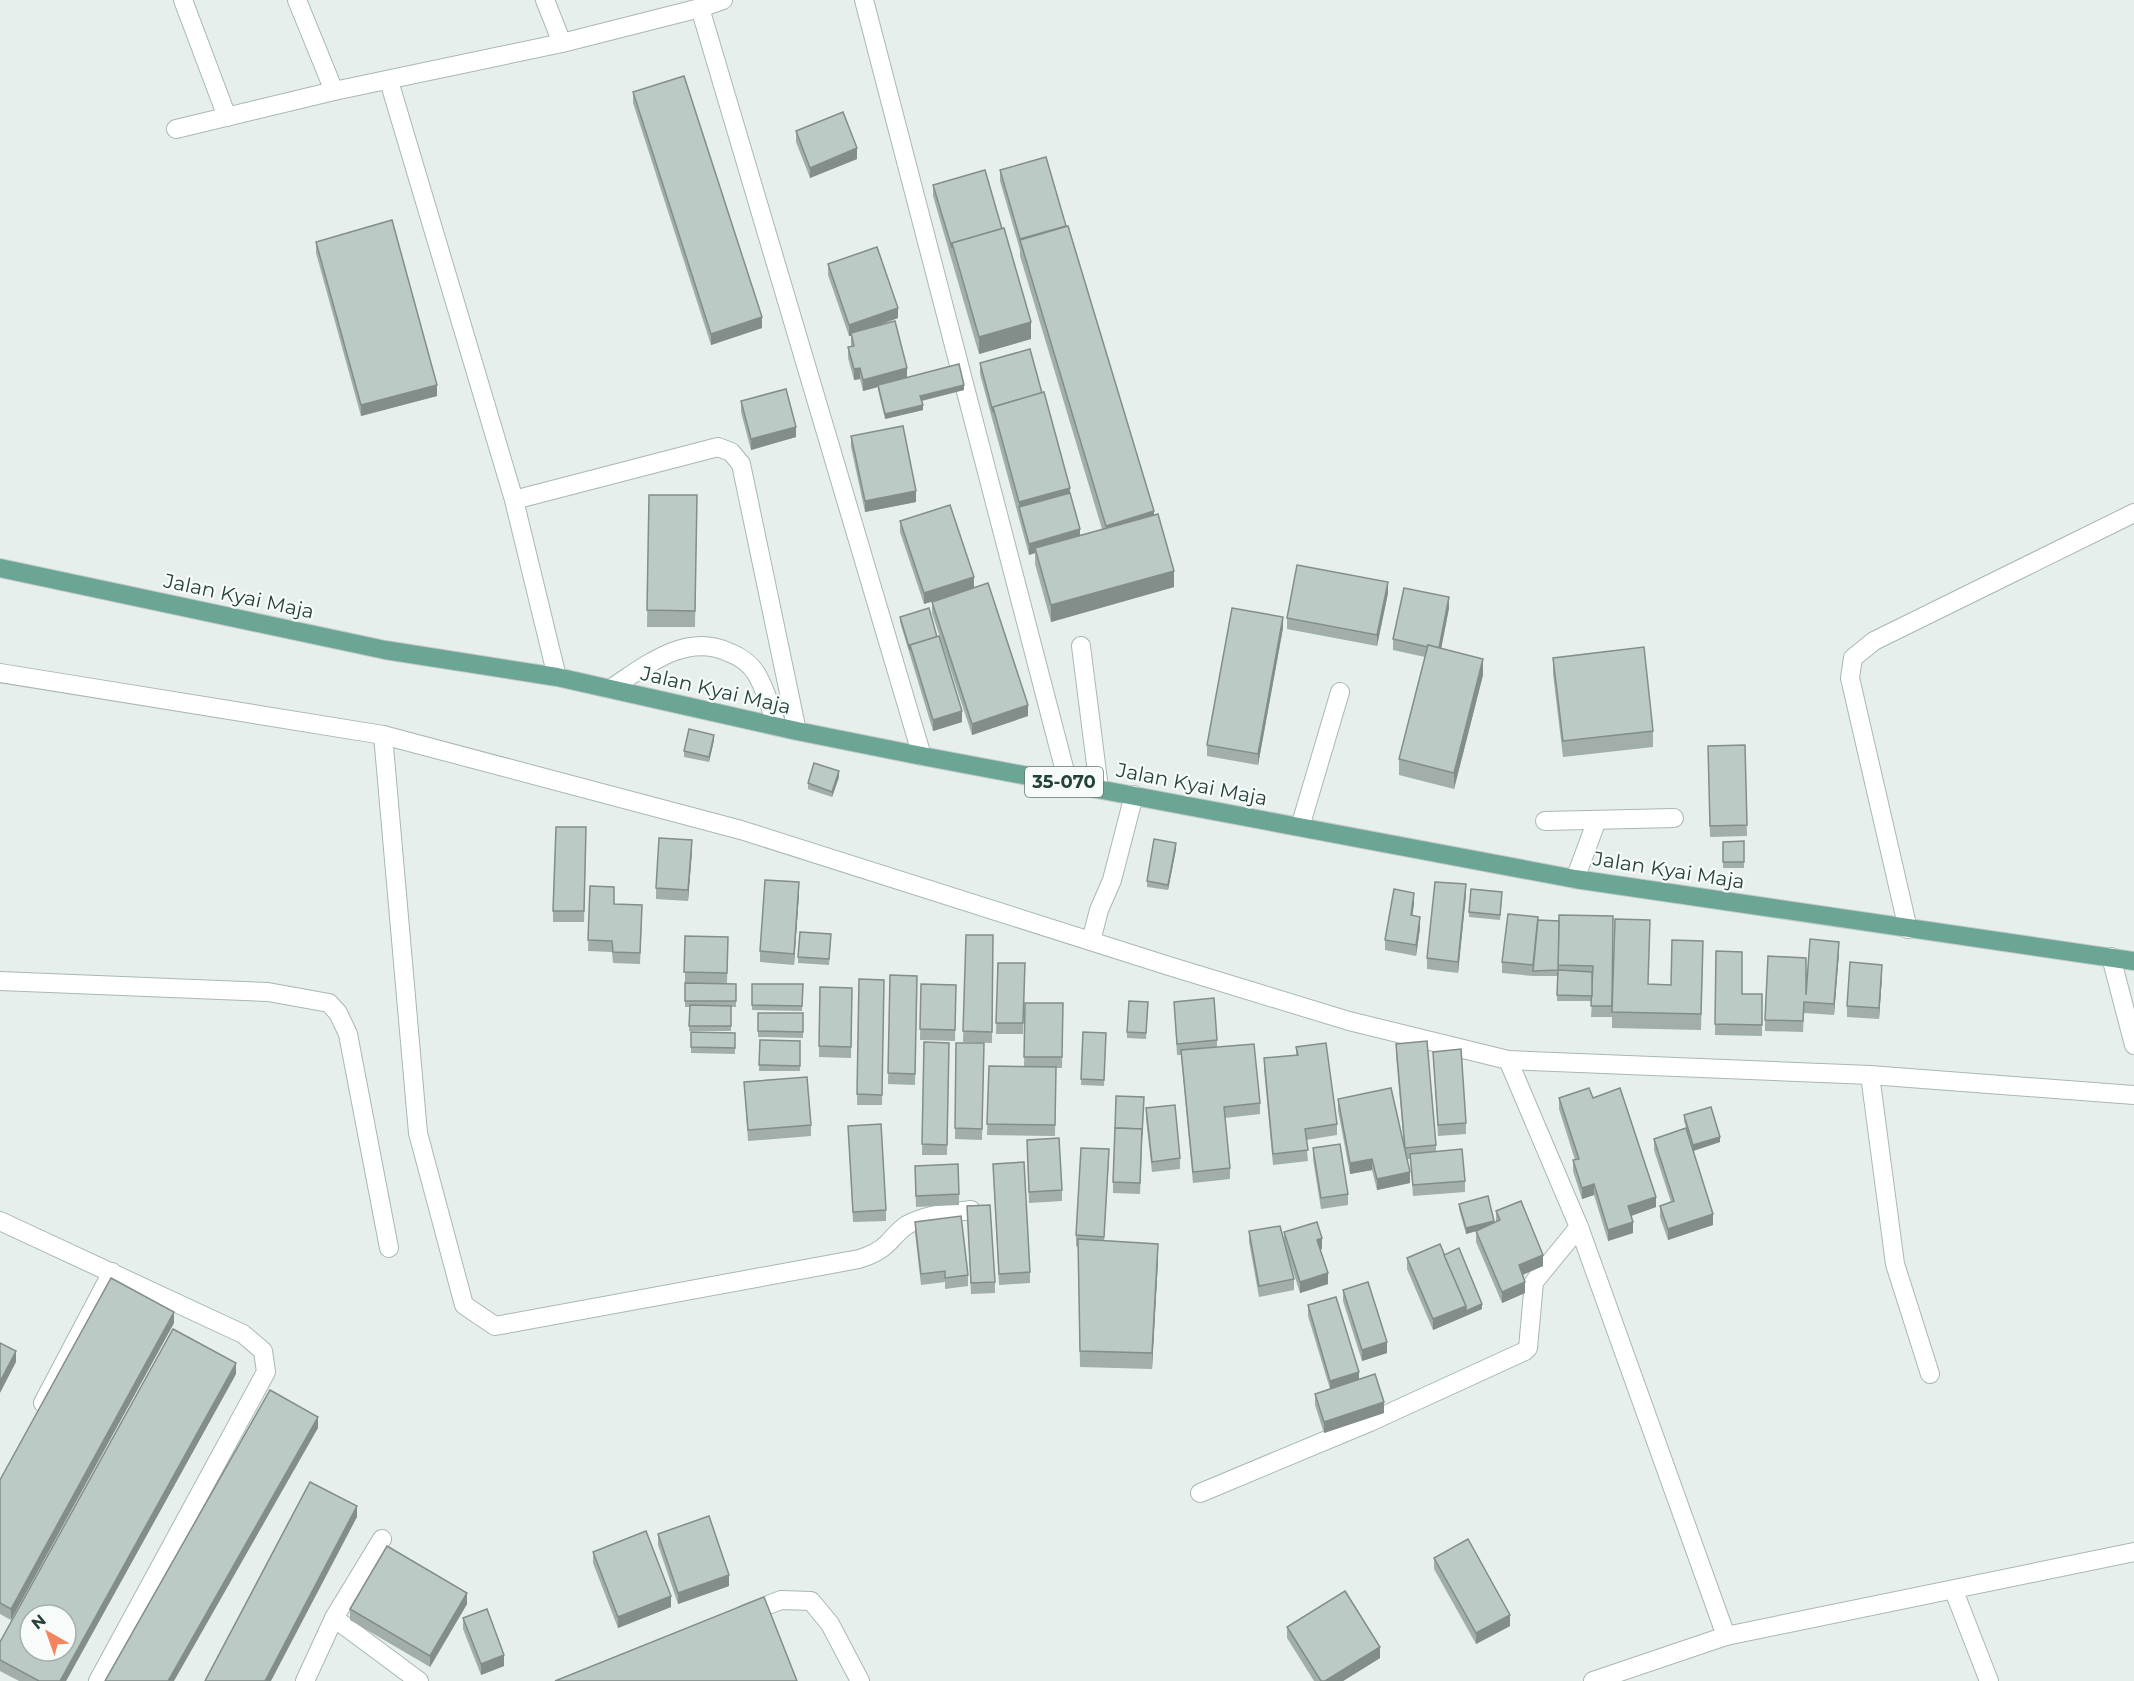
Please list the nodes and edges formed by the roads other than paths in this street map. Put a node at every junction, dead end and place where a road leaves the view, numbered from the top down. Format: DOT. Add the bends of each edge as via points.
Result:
graph roads {
  1 [pos="183,0"];
  2 [pos="297,0"];
  3 [pos="545,0"];
  4 [pos="723,0"];
  5 [pos="864,0"];
  6 [pos="700,8"];
  7 [pos="562,44"];
  8 [pos="388,81"];
  9 [pos="334,91"];
  10 [pos="227,117"];
  11 [pos="176,129"];
  12 [pos="514,500"];
  13 [pos="2134,513"];
  14 [pos="0,568"];
  15 [pos="1081,646"];
  16 [pos="0,672"];
  17 [pos="557,677"];
  18 [pos="610,689"];
  19 [pos="1340,692"];
  20 [pos="777,726"];
  21 [pos="797,731"];
  22 [pos="383,735"];
  23 [pos="922,756"];
  24 [pos="1068,783"];
  25 [pos="1099,788"];
  26 [pos="1134,795"];
  27 [pos="1674,818"];
  28 [pos="1597,820"];
  29 [pos="1545,821"];
  30 [pos="1300,828"];
  31 [pos="1575,879"];
  32 [pos="1908,929"];
  33 [pos="1091,941"];
  34 [pos="2111,957"];
  35 [pos="2134,961"];
  36 [pos="0,981"];
  37 [pos="2133,1040"];
  38 [pos="1508,1060"];
  39 [pos="1870,1075"];
  40 [pos="2134,1095"];
  41 [pos="971,1210"];
  42 [pos="0,1221"];
  43 [pos="1578,1227"];
  44 [pos="389,1248"];
  45 [pos="112,1272"];
  46 [pos="1930,1374"];
  47 [pos="37,1414"];
  48 [pos="1200,1493"];
  49 [pos="382,1539"];
  50 [pos="2134,1552"];
  51 [pos="1954,1591"];
  52 [pos="334,1618"];
  53 [pos="727,1622"];
  54 [pos="1726,1636"];
  55 [pos="98,1681"];
  56 [pos="305,1681"];
  57 [pos="419,1681"];
  58 [pos="860,1681"];
  59 [pos="1593,1681"];
  60 [pos="1989,1681"];
  1 -- 10 [label="street"];
  2 -- 9 [label="street"];
  3 -- 7 [label="street"];
  4 -- 6 [label="street"];
  5 -- 24 [label="street"];
  6 -- 7 [label="street"];
  6 -- 23 [label="street"];
  7 -- 8 [label="street"];
  8 -- 9 [label="street"];
  8 -- 12 [label="street"];
  9 -- 10 [label="street"];
  10 -- 11 [label="street"];
  12 -- 17 [label="street"];
  12 -- 21 [label="street" via="718,447 731,452 741,464"];
  13 -- 32 [label="street" via="1874,640 1853,658 1850,678"];
  14 -- 17 [label="main road, Jalan Kyai Maja / 35-070" via="385,650"];
  15 -- 25 [label="street"];
  16 -- 22 [label="street"];
  17 -- 18 [label="main road, Jalan Kyai Maja / 35-070"];
  18 -- 20 [label="main road, Jalan Kyai Maja / 35-070"];
  18 -- 20 [label="street" via="663,655 690,646 722,649 740,657 756,673"];
  19 -- 30 [label="street"];
  20 -- 21 [label="main road, Jalan Kyai Maja / 35-070"];
  21 -- 23 [label="main road, Jalan Kyai Maja / 35-070"];
  22 -- 33 [label="street" via="741,830"];
  22 -- 41 [label="street" via="418,1133 464,1305 495,1326 859,1259 871,1255 907,1225 922,1218"];
  23 -- 24 [label="main road, Jalan Kyai Maja / 35-070"];
  24 -- 25 [label="main road, Jalan Kyai Maja / 35-070"];
  25 -- 26 [label="main road, Jalan Kyai Maja / 35-070"];
  26 -- 30 [label="main road, Jalan Kyai Maja / 35-070"];
  26 -- 33 [label="street"];
  27 -- 28 [label="street"];
  28 -- 29 [label="street"];
  28 -- 31 [label="street"];
  30 -- 31 [label="main road, Jalan Kyai Maja / 35-070"];
  31 -- 32 [label="main road, Jalan Kyai Maja / 35-070"];
  32 -- 34 [label="main road, Jalan Kyai Maja / 35-070"];
  33 -- 38 [label="street" via="1349,1021"];
  34 -- 35 [label="main road, Jalan Kyai Maja / 35-070"];
  34 -- 37 [label="street"];
  36 -- 44 [label="street" via="268,992 329,1003 348,1034"];
  38 -- 39 [label="street"];
  38 -- 43 [label="street"];
  39 -- 40 [label="street"];
  39 -- 46 [label="street" via="1895,1264"];
  42 -- 45 [label="street"];
  43 -- 48 [label="street" via="1534,1282 1525,1351 1370,1422"];
  43 -- 54 [label="street"];
  45 -- 47 [label="street"];
  45 -- 55 [label="street" via="243,1334 263,1352 266,1372"];
  49 -- 52 [label="street"];
  50 -- 51 [label="street"];
  51 -- 54 [label="street"];
  51 -- 60 [label="street"];
  52 -- 56 [label="street"];
  52 -- 57 [label="street"];
  53 -- 58 [label="street" via="781,1600 811,1601 830,1624"];
  54 -- 59 [label="street"];
}
